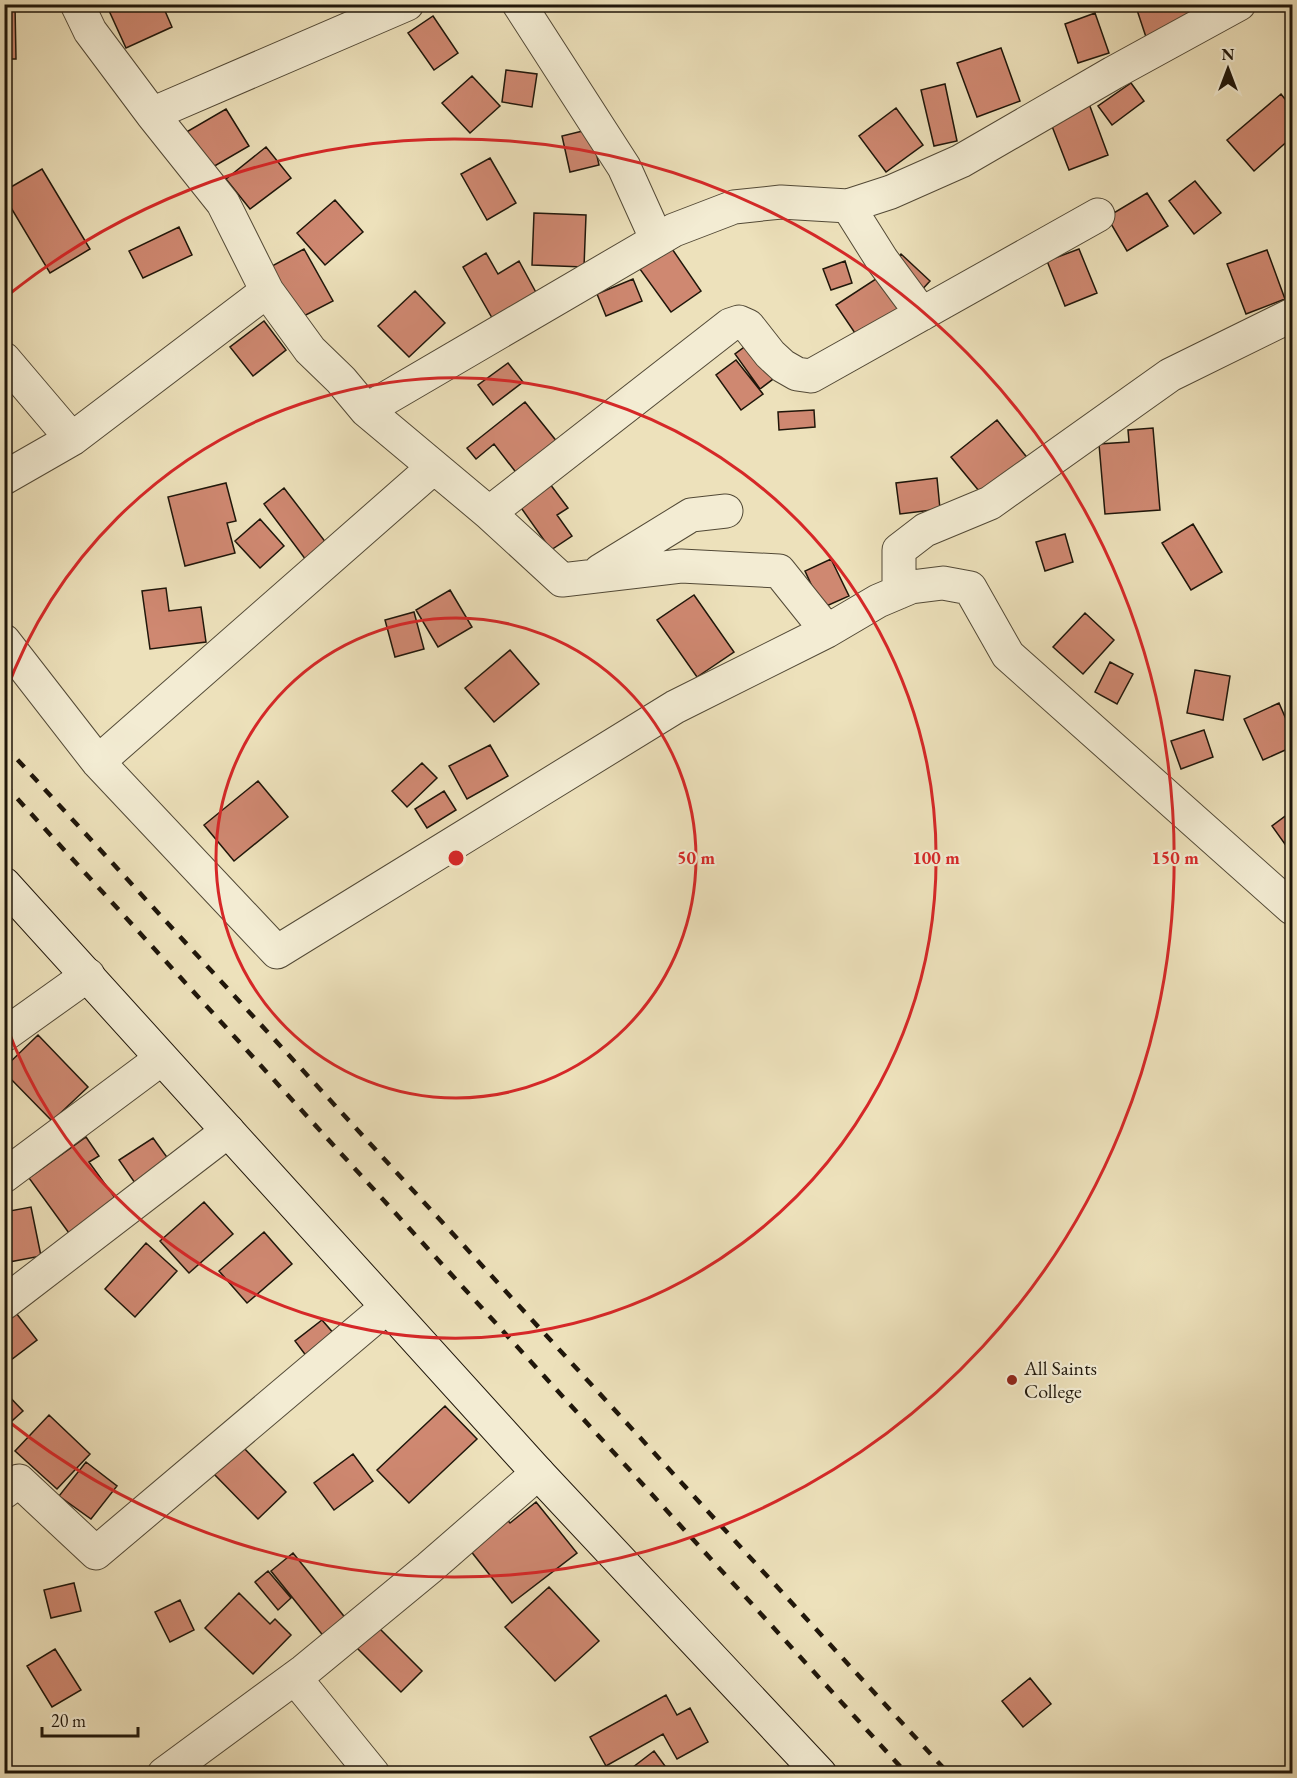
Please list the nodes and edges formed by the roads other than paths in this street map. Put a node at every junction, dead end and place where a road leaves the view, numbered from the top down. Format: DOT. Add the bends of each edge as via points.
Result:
graph roads {
  1 [pos="77,4"];
  2 [pos="406,4"];
  3 [pos="519,4"];
  4 [pos="1239,4"];
  5 [pos="152,114"];
  6 [pos="848,206"];
  7 [pos="1098,215"];
  8 [pos="657,240"];
  9 [pos="267,291"];
  10 [pos="922,314"];
  11 [pos="1293,315"];
  12 [pos="4,359"];
  13 [pos="366,410"];
  14 [pos="72,439"];
  15 [pos="434,467"];
  16 [pos="4,478"];
  17 [pos="726,511"];
  18 [pos="489,513"];
  19 [pos="591,577"];
  20 [pos="899,592"];
  21 [pos="827,630"];
  22 [pos="4,641"];
  23 [pos="98,762"];
  24 [pos="4,884"];
  25 [pos="1287,895"];
  26 [pos="88,975"];
  27 [pos="4,1035"];
  28 [pos="161,1059"];
  29 [pos="228,1131"];
  30 [pos="4,1176"];
  31 [pos="4,1303"];
  32 [pos="387,1307"];
  33 [pos="538,1473"];
  34 [pos="4,1492"];
  35 [pos="295,1678"];
  36 [pos="164,1773"];
  37 [pos="373,1773"];
  38 [pos="820,1773"];
  1 -- 5 [label="street" via="90,31"];
  2 -- 5 [label="street"];
  3 -- 8 [label="street" via="624,167"];
  4 -- 6 [label="street" via="961,161"];
  5 -- 9 [label="street" via="223,203"];
  6 -- 8 [label="street" via="780,202 734,207"];
  6 -- 10 [label="street"];
  7 -- 10 [label="street"];
  8 -- 13 [label="street"];
  9 -- 13 [label="street" via="310,350"];
  9 -- 14 [label="street"];
  10 -- 18 [label="street" via="811,376 783,366 748,326 739,322 730,325"];
  11 -- 20 [label="street" via="1170,375 990,503 925,530 899,550"];
  12 -- 14 [label="street"];
  13 -- 15 [label="street"];
  14 -- 16 [label="street"];
  15 -- 18 [label="street"];
  15 -- 23 [label="street"];
  17 -- 19 [label="street" via="691,515"];
  18 -- 19 [label="street" via="562,580"];
  19 -- 21 [label="street" via="681,566 779,571"];
  20 -- 21 [label="street"];
  20 -- 25 [label="street" via="911,586 943,583 970,588 1008,655"];
  21 -- 23 [label="street" via="675,707 277,952"];
  22 -- 23 [label="street"];
  24 -- 26 [label="street"];
  26 -- 27 [label="street"];
  26 -- 28 [label="street"];
  28 -- 29 [label="street"];
  28 -- 30 [label="street"];
  29 -- 31 [label="street"];
  29 -- 32 [label="street"];
  32 -- 33 [label="street"];
  32 -- 34 [label="street" via="96,1553 19,1481"];
  33 -- 35 [label="street"];
  33 -- 38 [label="street"];
  35 -- 36 [label="street"];
  35 -- 37 [label="street"];
}
